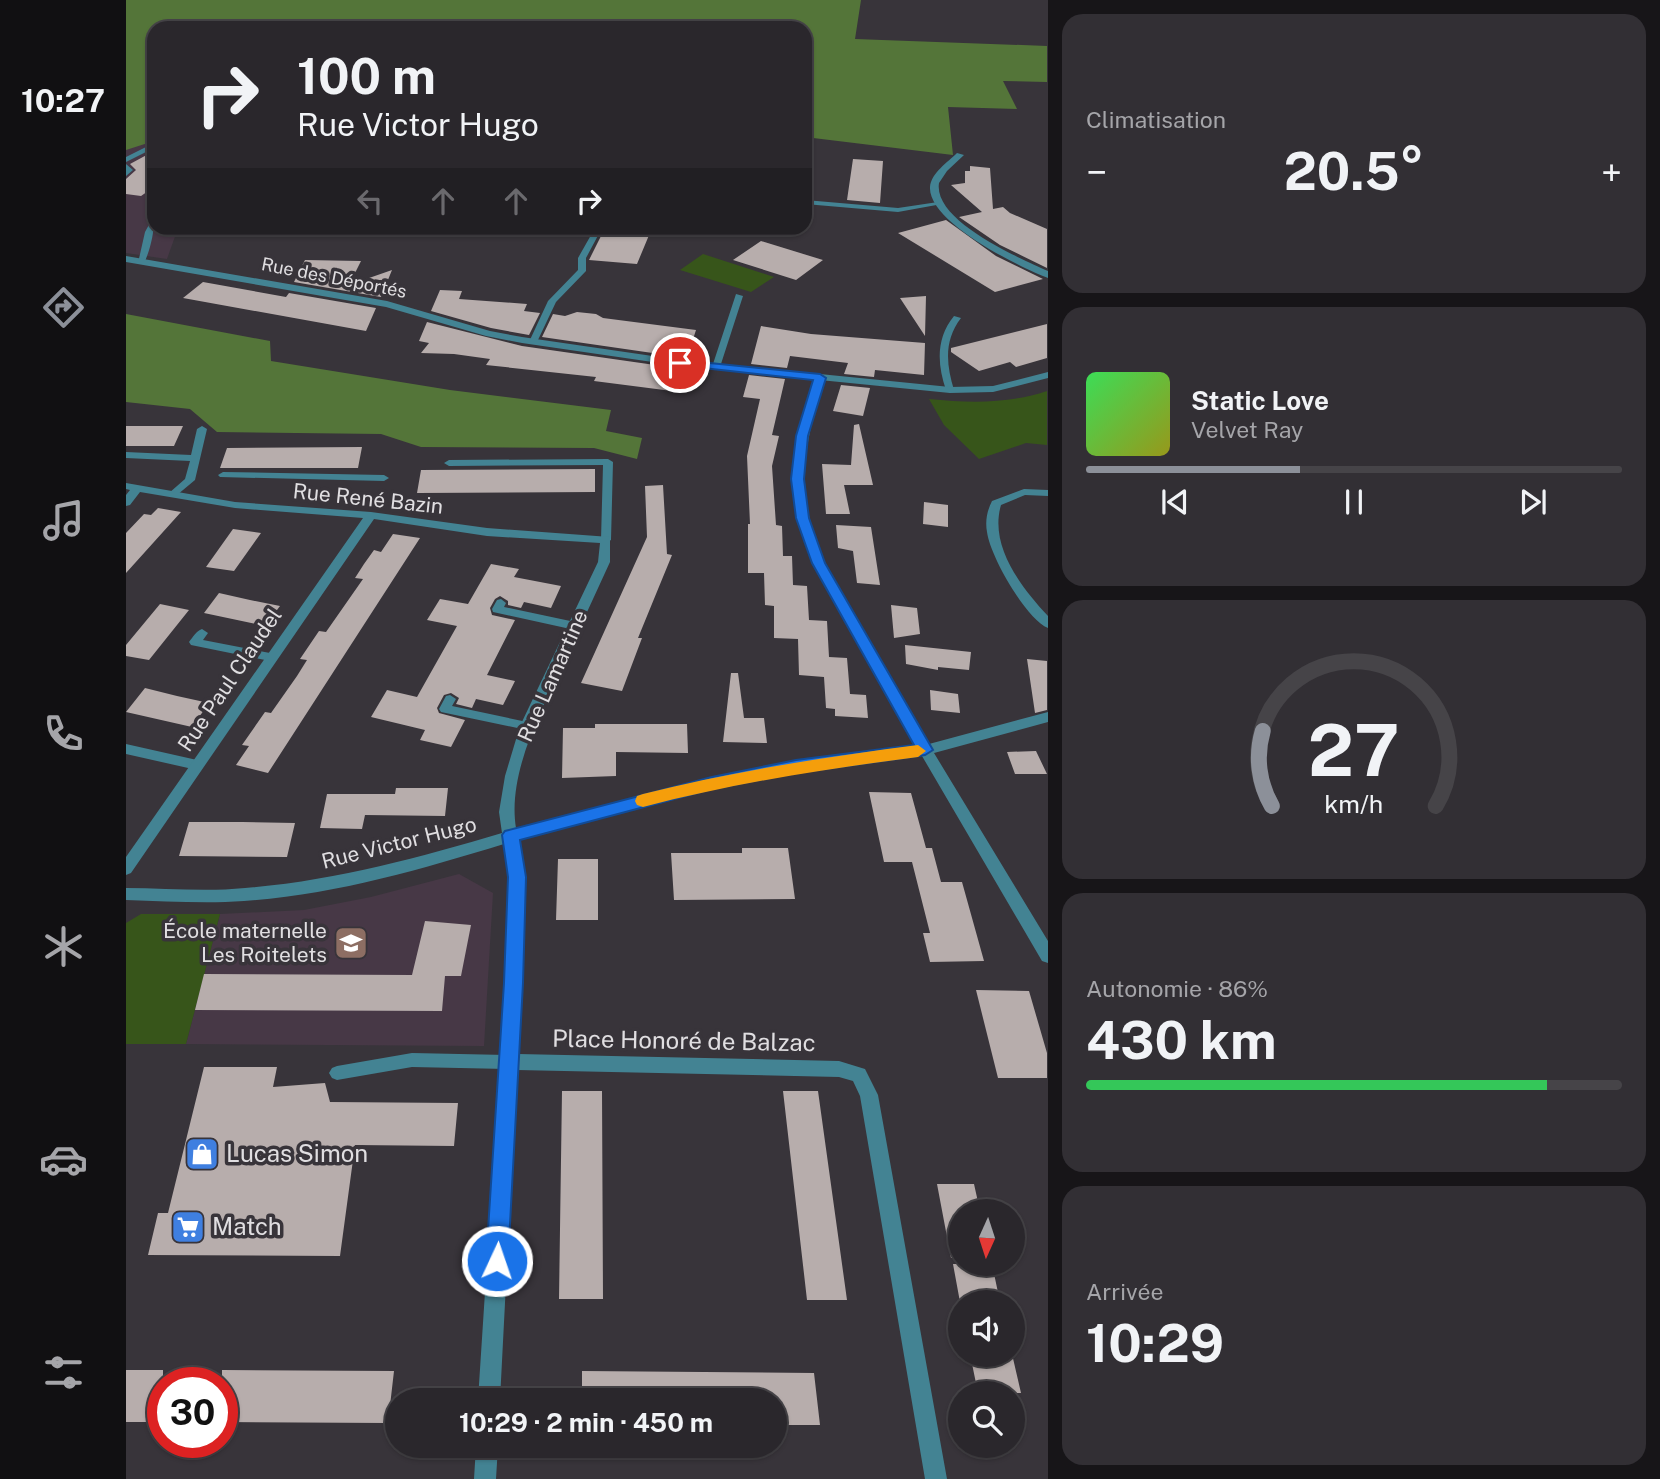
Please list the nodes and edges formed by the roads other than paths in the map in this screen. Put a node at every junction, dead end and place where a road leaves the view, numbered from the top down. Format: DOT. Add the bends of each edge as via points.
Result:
graph roads {
  1 [pos="147,149"];
  2 [pos="960,155"];
  3 [pos="126,160"];
  4 [pos="126,166"];
  5 [pos="126,174"];
  6 [pos="812,203"];
  7 [pos="939,204"];
  8 [pos="148,235"];
  9 [pos="594,235"];
  10 [pos="126,259"];
  11 [pos="141,261"];
  12 [pos="1048,275"];
  13 [pos="738,296"];
  14 [pos="957,318"];
  15 [pos="533,342"];
  16 [pos="716,367"];
  17 [pos="1048,374"];
  18 [pos="820,378"];
  19 [pos="950,390"];
  20 [pos="202,429"];
  21 [pos="126,455"];
  22 [pos="195,458"];
  23 [pos="449,463"];
  24 [pos="223,475"];
  25 [pos="384,478"];
  26 [pos="132,487"];
  27 [pos="174,493"];
  28 [pos="1048,494"];
  29 [pos="126,503"];
  30 [pos="371,515"];
  31 [pos="606,540"];
  32 [pos="501,603"];
  33 [pos="1048,624"];
  34 [pos="575,626"];
  35 [pos="202,633"];
  36 [pos="270,657"];
  37 [pos="450,699"];
  38 [pos="1048,717"];
  39 [pos="527,726"];
  40 [pos="126,749"];
  41 [pos="925,750"];
  42 [pos="197,765"];
  43 [pos="511,835"];
  44 [pos="126,869"];
  45 [pos="126,894"];
  46 [pos="1048,956"];
  47 [pos="507,1062"];
  48 [pos="337,1073"];
  49 [pos="490,1388"];
  50 [pos="486,1458"];
  51 [pos="485,1479"];
  52 [pos="936,1479"];
  1 -- 3 [label="lane"];
  2 -- 7 [label="street" via="934,186"];
  4 -- 5 [label="lane" via="130,170"];
  6 -- 7 [label="lane" via="898,210"];
  7 -- 12 [label="street" via="964,229"];
  8 -- 11 [label="lane"];
  9 -- 15 [label="lane" via="582,258 582,271 552,301"];
  10 -- 11 [label="street, Rue des Déportés"];
  11 -- 15 [label="street, Rue des Déportés" via="387,304"];
  13 -- 16 [label="lane"];
  14 -- 19 [label="lane" via="945,334 944,373"];
  15 -- 16 [label="street, Rue des Déportés"];
  16 -- 18 [label="street, Rue des Déportés"];
  17 -- 19 [label="street, Rue des Déportés" via="993,389"];
  18 -- 19 [label="street, Rue des Déportés"];
  18 -- 41 [label="street" via="802,436 797,479 803,518 819,563"];
  20 -- 22 [label="lane"];
  21 -- 22 [label="lane"];
  22 -- 27 [label="lane" via="190,480"];
  23 -- 31 [label="lane" via="608,462"];
  24 -- 25 [label="lane"];
  26 -- 27 [label="street, Rue René Bazin"];
  26 -- 29 [label="street"];
  27 -- 30 [label="street, Rue René Bazin" via="234,505"];
  28 -- 33 [label="street" via="1024,492 996,503 990,512 998,551 1034,610"];
  30 -- 31 [label="street, Rue René Bazin" via="487,532"];
  30 -- 36 [label="street, Rue Paul Claudel"];
  31 -- 34 [label="street, Rue Lamartine" via="604,562"];
  32 -- 34 [label="lane" via="497,610"];
  34 -- 39 [label="street, Rue Lamartine"];
  35 -- 36 [label="lane" via="195,642"];
  36 -- 42 [label="street, Rue Paul Claudel"];
  37 -- 39 [label="lane" via="445,709"];
  38 -- 41 [label="street, Rue Victor Hugo"];
  39 -- 43 [label="street, Rue Lamartine" via="506,812"];
  40 -- 42 [label="lane"];
  41 -- 43 [label="street, Rue Victor Hugo" via="796,766 712,783"];
  41 -- 46 [label="street"];
  42 -- 44 [label="street, Rue Paul Claudel"];
  43 -- 45 [label="street, Rue Victor Hugo" via="415,865 338,882 243,895"];
  43 -- 47 [label="street, Rue Lamartine" via="517,877"];
  47 -- 48 [label="lane" via="412,1060"];
  47 -- 49 [label="street, Rue Lamartine"];
  47 -- 52 [label="street, Place Honoré de Balzac" via="839,1069 859,1075 869,1095"];
  50 -- 51 [label="street"];
}
